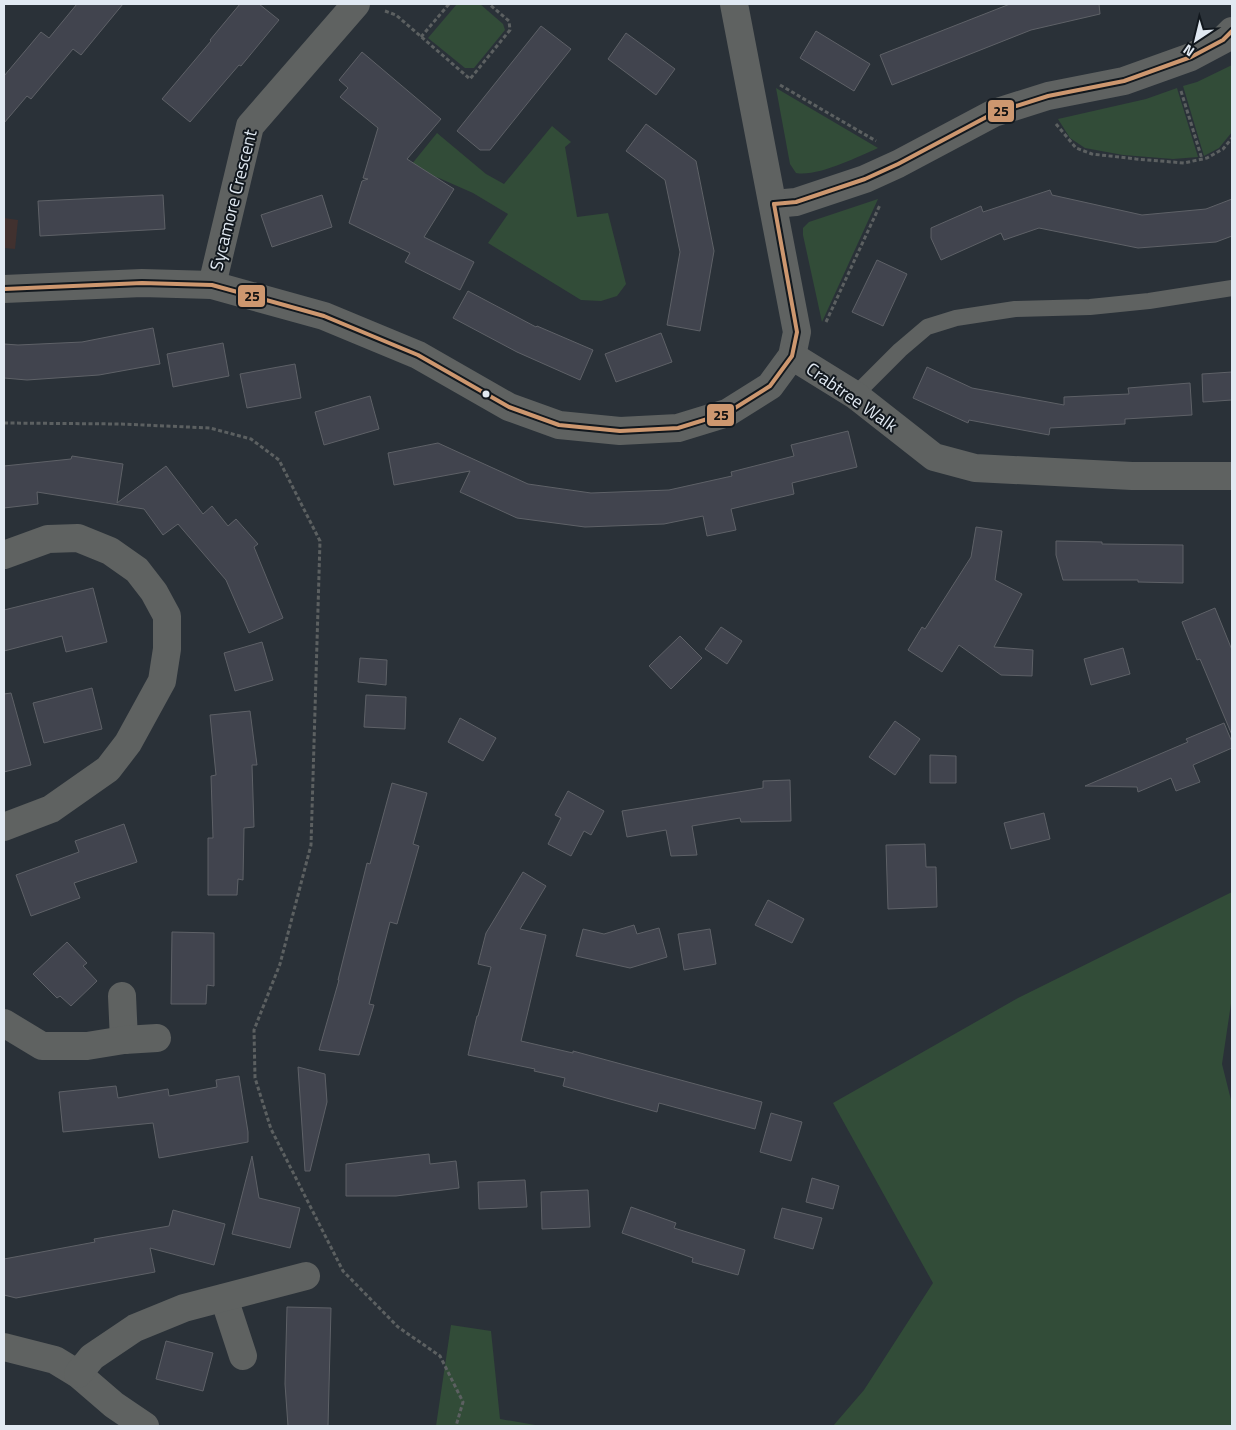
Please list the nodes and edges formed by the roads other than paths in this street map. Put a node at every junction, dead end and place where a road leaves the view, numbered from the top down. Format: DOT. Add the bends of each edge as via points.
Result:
graph roads {
  1 [pos="734,4"];
  2 [pos="368,7"];
  3 [pos="1232,31"];
  4 [pos="774,204"];
  5 [pos="212,285"];
  6 [pos="1232,288"];
  7 [pos="4,289"];
  8 [pos="795,344"];
  9 [pos="855,395"];
  10 [pos="1232,476"];
  11 [pos="4,555"];
  12 [pos="4,827"];
  13 [pos="122,996"];
  14 [pos="4,1023"];
  15 [pos="157,1038"];
  16 [pos="124,1040"];
  17 [pos="306,1276"];
  18 [pos="224,1298"];
  19 [pos="4,1347"];
  20 [pos="243,1356"];
  21 [pos="78,1374"];
  22 [pos="145,1426"];
  1 -- 4 [label="street"];
  2 -- 5 [label="street, Sycamore Crescent" via="250,126"];
  3 -- 4 [label="street" via="1223,40 1191,57 1124,81 1048,96 994,113 865,179 796,202"];
  4 -- 8 [label="street"];
  5 -- 7 [label="street" via="142,283"];
  5 -- 8 [label="street" via="324,316 418,355 509,407 559,425 620,431 678,428 727,413 770,386"];
  6 -- 9 [label="lane" via="1150,301 1015,309 956,318 927,327"];
  8 -- 9 [label="street, Crabtree Walk"];
  9 -- 10 [label="street, Crabtree Walk" via="934,456 975,468 1132,476"];
  11 -- 12 [label="street" via="48,539 78,538 110,551 137,570 167,616 167,649 162,680 128,743 108,769 51,809"];
  13 -- 16 [label="street"];
  14 -- 16 [label="street" via="42,1046 87,1046"];
  15 -- 16 [label="street"];
  17 -- 18 [label="street"];
  18 -- 20 [label="street"];
  18 -- 21 [label="street" via="184,1308 135,1328 92,1357"];
  19 -- 21 [label="street" via="55,1360"];
  21 -- 22 [label="street"];
}
